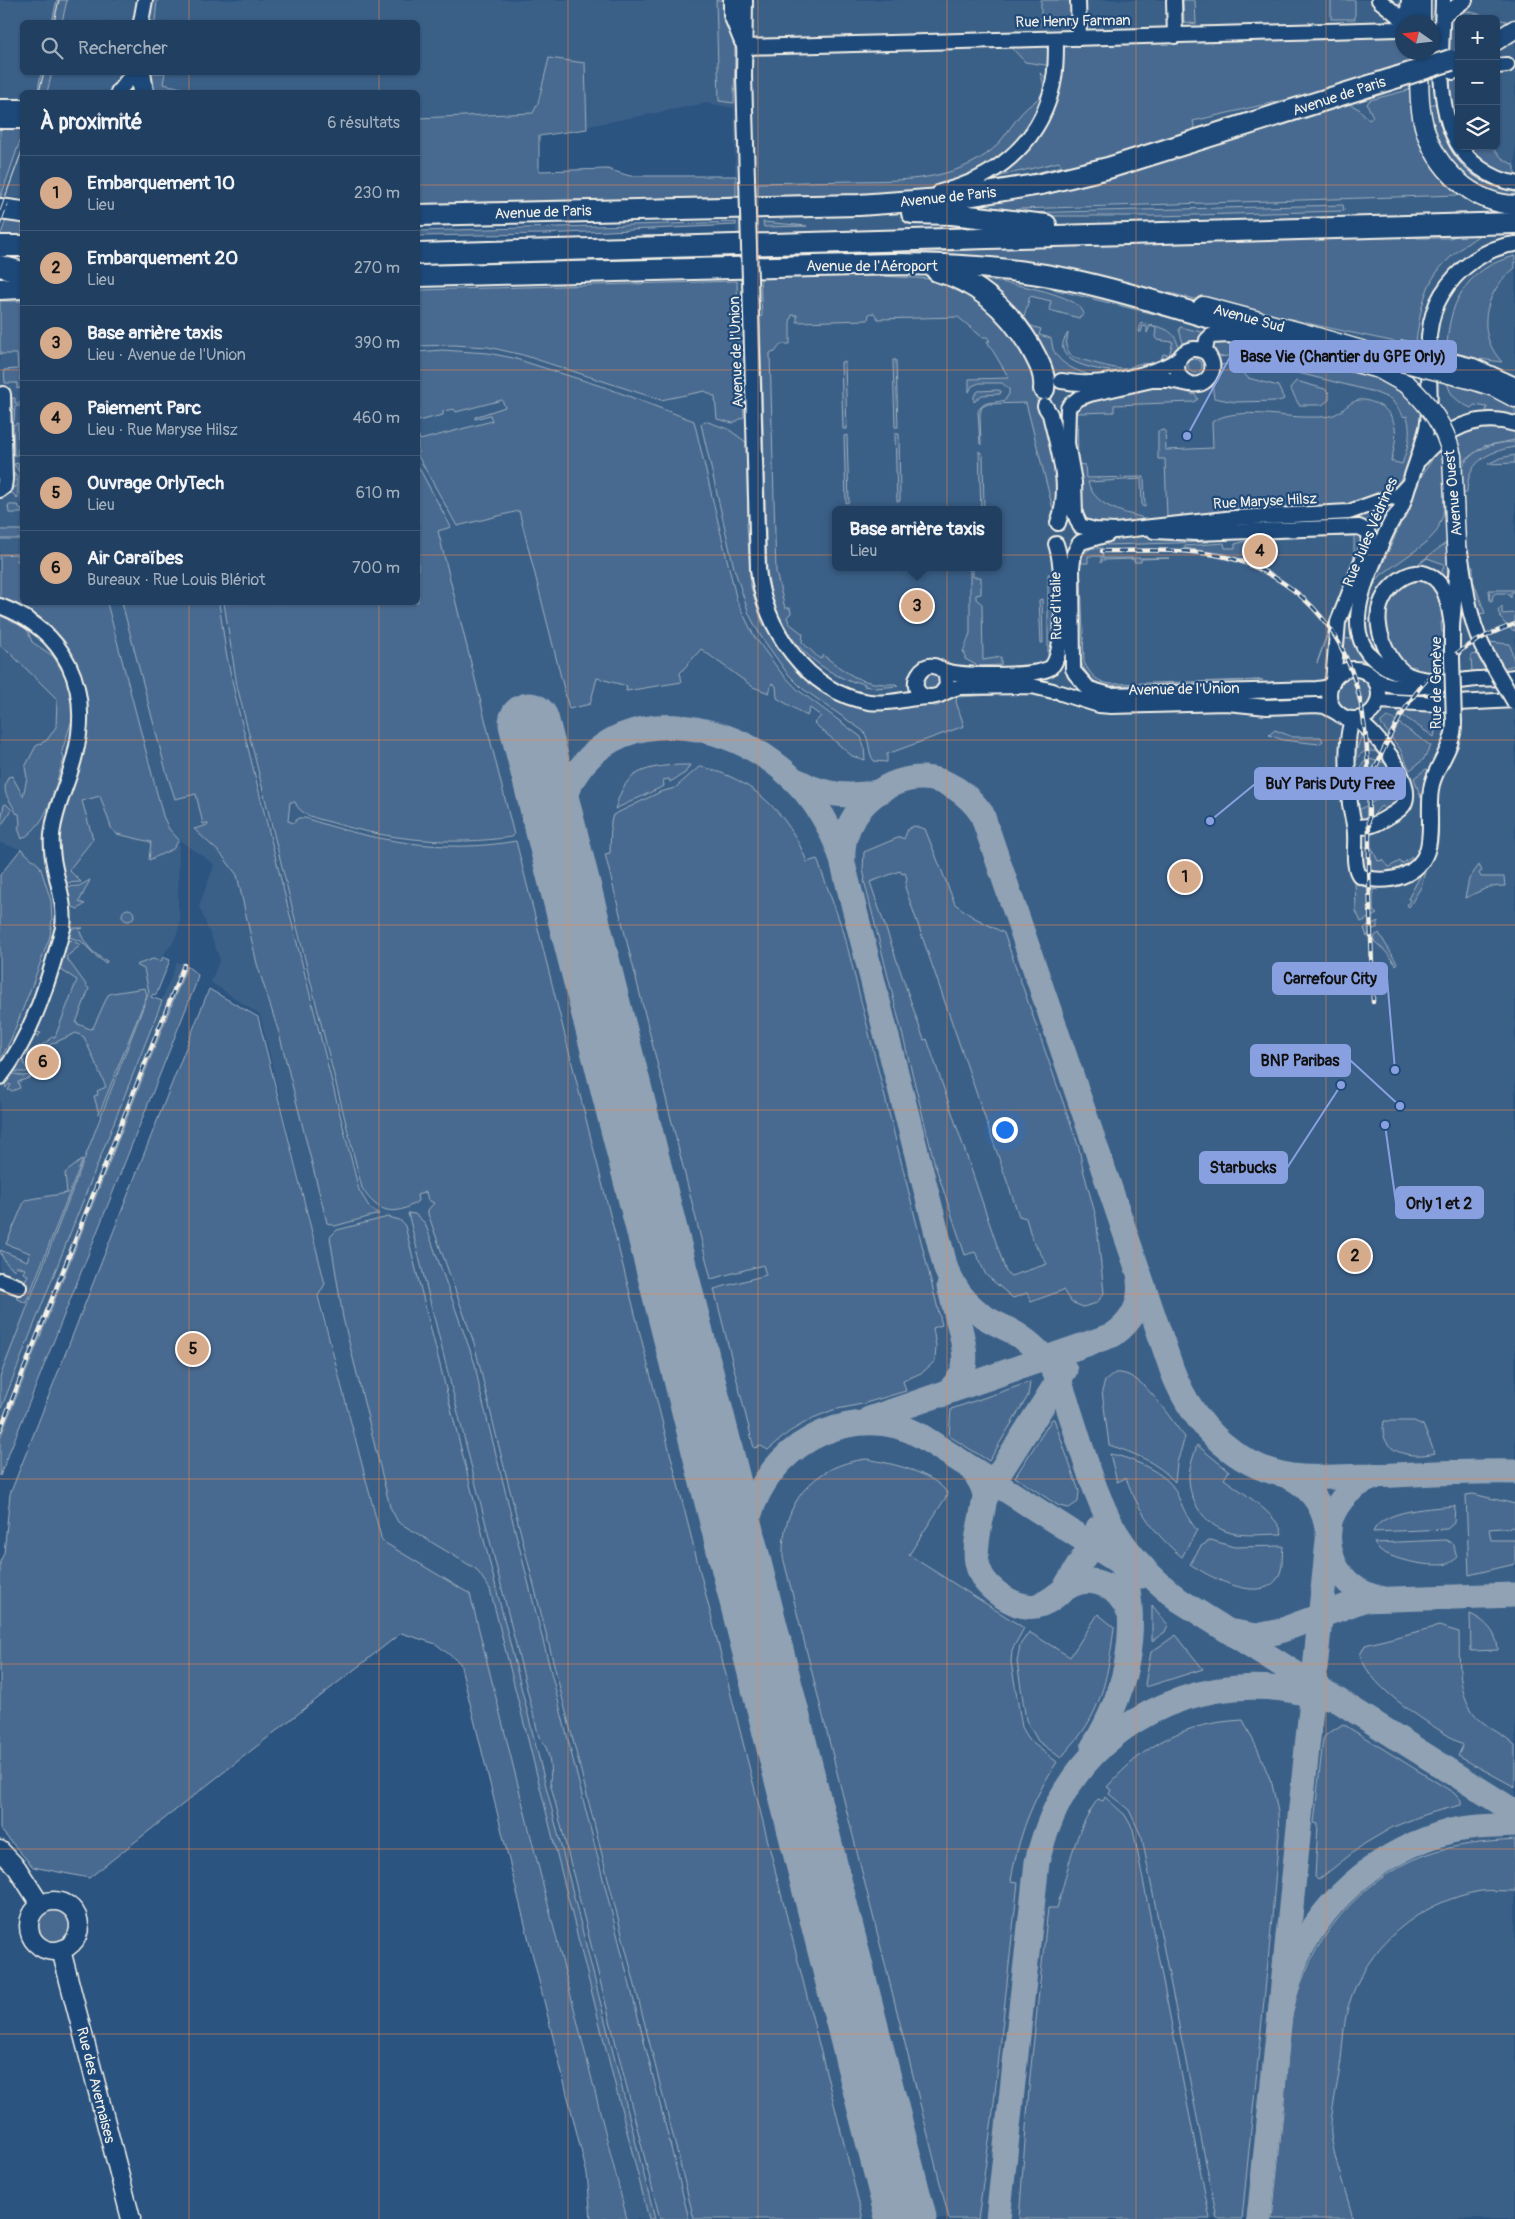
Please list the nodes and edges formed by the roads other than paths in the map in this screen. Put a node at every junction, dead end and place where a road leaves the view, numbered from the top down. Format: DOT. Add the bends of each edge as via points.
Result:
graph roads {
  1 [pos="145,0"];
  2 [pos="731,0"];
  3 [pos="745,0"];
  4 [pos="1078,0"];
  5 [pos="1174,0"];
  6 [pos="1379,0"];
  7 [pos="1409,0"];
  8 [pos="1421,0"];
  9 [pos="1443,0"];
  10 [pos="1465,0"];
  11 [pos="1398,15"];
  12 [pos="1408,15"];
  13 [pos="1421,15"];
  14 [pos="1443,16"];
  15 [pos="141,20"];
  16 [pos="1395,29"];
  17 [pos="1515,29"];
  18 [pos="1175,36"];
  19 [pos="1079,38"];
  20 [pos="1500,38"];
  21 [pos="1056,39"];
  22 [pos="1515,43"];
  23 [pos="744,47"];
  24 [pos="1500,48"];
  25 [pos="1420,60"];
  26 [pos="1455,63"];
  27 [pos="133,75"];
  28 [pos="134,75"];
  29 [pos="134,75"];
  30 [pos="120,90"];
  31 [pos="129,90"];
  32 [pos="142,90"];
  33 [pos="0,107"];
  34 [pos="20,107"];
  35 [pos="0,121"];
  36 [pos="20,121"];
  37 [pos="1515,183"];
  38 [pos="918,201"];
  39 [pos="20,205"];
  40 [pos="1515,205"];
  41 [pos="0,208"];
  42 [pos="693,208"];
  43 [pos="20,212"];
  44 [pos="1515,212"];
  45 [pos="420,216"];
  46 [pos="1515,223"];
  47 [pos="1046,225"];
  48 [pos="1478,225"];
  49 [pos="1020,237"];
  50 [pos="420,242"];
  51 [pos="1514,244"];
  52 [pos="0,246"];
  53 [pos="20,246"];
  54 [pos="0,252"];
  55 [pos="20,253"];
  56 [pos="420,254"];
  57 [pos="20,264"];
  58 [pos="914,264"];
  59 [pos="0,265"];
  60 [pos="671,269"];
  61 [pos="20,271"];
  62 [pos="1028,273"];
  63 [pos="420,276"];
  64 [pos="20,288"];
  65 [pos="0,289"];
  66 [pos="1184,300"];
  67 [pos="1315,352"];
  68 [pos="1207,353"];
  69 [pos="1179,358"];
  70 [pos="1471,373"];
  71 [pos="1191,384"];
  72 [pos="1515,385"];
  73 [pos="1050,392"];
  74 [pos="3,394"];
  75 [pos="1515,398"];
  76 [pos="1069,407"];
  77 [pos="1515,424"];
  78 [pos="1417,464"];
  79 [pos="1408,484"];
  80 [pos="0,490"];
  81 [pos="1058,523"];
  82 [pos="1080,526"];
  83 [pos="1115,530"];
  84 [pos="1457,538"];
  85 [pos="1080,543"];
  86 [pos="1056,544"];
  87 [pos="1458,564"];
  88 [pos="0,606"];
  89 [pos="1452,626"];
  90 [pos="789,648"];
  91 [pos="1051,667"];
  92 [pos="942,670"];
  93 [pos="1074,671"];
  94 [pos="1515,671"];
  95 [pos="1411,676"];
  96 [pos="1515,676"];
  97 [pos="916,678"];
  98 [pos="1374,679"];
  99 [pos="1478,679"];
  100 [pos="1448,682"];
  101 [pos="1332,683"];
  102 [pos="1057,692"];
  103 [pos="935,696"];
  104 [pos="1378,701"];
  105 [pos="1515,702"];
  106 [pos="1338,713"];
  107 [pos="1354,719"];
  108 [pos="1359,827"];
  109 [pos="0,1077"];
  110 [pos="0,1280"];
  111 [pos="19,1287"];
  112 [pos="0,1850"];
  113 [pos="40,1904"];
  114 [pos="61,1950"];
  115 [pos="131,2219"];
  1 -- 15 [label="street"];
  2 -- 23 [label="street, Avenue de l'Union" via="731,15"];
  3 -- 23 [label="street, Avenue de l'Union"];
  4 -- 19 [label="street"];
  5 -- 18 [label="street"];
  6 -- 11 [label="street"];
  7 -- 12 [label="street"];
  8 -- 13 [label="main road"];
  9 -- 14 [label="street"];
  10 -- 14 [label="street"];
  14 -- 37 [label="street" via="1445,112 1453,137 1467,157 1482,170"];
  16 -- 18 [label="street, Rue Henry Farman"];
  17 -- 20 [label="main road"];
  18 -- 19 [label="street, Rue Henry Farman"];
  19 -- 21 [label="street, Rue Henry Farman"];
  21 -- 23 [label="street, Rue Henry Farman"];
  21 -- 38 [label="street" via="1052,92 1030,138 1012,157 978,180 924,196"];
  22 -- 24 [label="main road"];
  23 -- 90 [label="street, Avenue de l'Union, bridge" via="759,581 771,620"];
  25 -- 40 [label="main road" via="1423,119 1439,159 1460,183 1475,194"];
  26 -- 38 [label="highway, Avenue de Paris, bridge" via="1108,168 992,192"];
  27 -- 30 [label="street"];
  28 -- 31 [label="street"];
  29 -- 32 [label="highway"];
  33 -- 34 [label="street"];
  35 -- 36 [label="street"];
  38 -- 42 [label="highway, Avenue de Paris"];
  39 -- 41 [label="highway"];
  41 -- 43 [label="highway"];
  42 -- 45 [label="highway, Avenue de Paris"];
  42 -- 47 [label="highway" via="704,214 952,214"];
  44 -- 47 [label="highway"];
  46 -- 48 [label="highway"];
  47 -- 50 [label="highway"];
  48 -- 49 [label="highway"];
  48 -- 51 [label="street"];
  49 -- 56 [label="highway"];
  49 -- 60 [label="highway" via="984,246 684,262"];
  51 -- 78 [label="street" via="1489,252 1464,268 1438,300 1429,334 1428,425"];
  52 -- 53 [label="highway"];
  54 -- 55 [label="highway"];
  57 -- 59 [label="highway"];
  58 -- 60 [label="highway, Avenue de l'Aéroport"];
  58 -- 62 [label="highway, Avenue de l'Aéroport"];
  58 -- 73 [label="highway" via="962,280 997,302 1019,328"];
  59 -- 61 [label="highway"];
  60 -- 63 [label="highway, Avenue de l'Aéroport"];
  62 -- 66 [label="highway" via="1043,269 1083,274"];
  62 -- 67 [label="highway, Avenue de l'Aéroport" via="1111,290"];
  64 -- 65 [label="highway"];
  66 -- 70 [label="main road, Avenue Sud, bridge" via="1339,343"];
  67 -- 68 [label="street" via="1294,351 1221,334 1207,340"];
  67 -- 84 [label="main road, Avenue Ouest, bridge" via="1378,369 1408,385 1423,399 1441,423 1452,456"];
  68 -- 69 [label="street" via="1192,349"];
  68 -- 71 [label="street" via="1213,363 1211,375 1203,383"];
  69 -- 71 [label="street" via="1179,374"];
  69 -- 73 [label="street" via="1162,368"];
  70 -- 72 [label="street"];
  70 -- 75 [label="main road, Avenue Sud"];
  71 -- 76 [label="street" via="1152,380 1090,394"];
  73 -- 76 [label="street" via="1053,411"];
  73 -- 76 [label="street, Rue d'Italie" via="1069,385 1073,392"];
  73 -- 81 [label="street, Rue d'Italie" via="1050,414 1065,485 1065,500"];
  74 -- 80 [label="street" via="5,480"];
  76 -- 82 [label="street, Rue d'Italie" via="1067,443 1074,482 1075,514"];
  77 -- 78 [label="street" via="1486,420 1462,425 1439,439"];
  78 -- 79 [label="street, Rue Jules Védrines"];
  79 -- 83 [label="street, Rue Maryse Hilsz" via="1396,498 1342,513 1236,518"];
  79 -- 95 [label="street, Rue Jules Védrines" via="1400,510 1367,576 1358,610 1360,635 1369,655 1388,670"];
  81 -- 82 [label="street" via="1070,520"];
  81 -- 86 [label="street, Rue d'Italie" via="1053,533"];
  82 -- 83 [label="street, Rue Maryse Hilsz"];
  82 -- 85 [label="street, Rue d'Italie" via="1083,534"];
  83 -- 85 [label="street, Rue Maryse Hilsz"];
  83 -- 101 [label="street, Rue Maryse Hilsz" via="1182,533 1364,528 1369,535 1364,557 1338,622"];
  84 -- 87 [label="main road, Avenue Ouest"];
  84 -- 105 [label="street, bridge" via="1469,605 1480,641"];
  85 -- 86 [label="street" via="1067,550"];
  85 -- 93 [label="street, Rue d'Italie" via="1072,567"];
  86 -- 91 [label="street, Rue d'Italie" via="1061,572 1062,631 1059,654"];
  87 -- 89 [label="street, Rue de Genève"];
  88 -- 109 [label="street" via="33,622 60,650 77,684 82,727 58,802 51,843 62,894 63,928 16,1058"];
  89 -- 95 [label="street" via="1446,595 1432,578 1414,573 1391,586 1379,610 1380,634 1393,661"];
  89 -- 107 [label="street, Rue de Genève, bridge" via="1454,724 1450,745 1436,772 1431,791 1431,826 1426,853 1411,871 1399,877 1364,878 1358,873 1348,754 1348,732"];
  90 -- 97 [label="street, Avenue de l'Union" via="823,675 863,693 895,694 908,688"];
  90 -- 103 [label="street, Avenue de l'Union" via="812,674 852,698 879,703"];
  91 -- 92 [label="street, Avenue de l'Union" via="1032,673 968,675"];
  91 -- 93 [label="street, Avenue de l'Union" via="1062,663"];
  91 -- 102 [label="street" via="1046,679 1048,686"];
  92 -- 97 [label="street, Avenue de l'Union" via="927,666"];
  92 -- 103 [label="street" via="946,675 946,686"];
  93 -- 101 [label="street, Avenue de l'Union" via="1089,689 1110,695 1317,689"];
  93 -- 102 [label="street" via="1076,682 1073,687"];
  94 -- 99 [label="street"];
  95 -- 100 [label="street, Rue Jules Védrines"];
  96 -- 99 [label="street, Avenue de l'Union"];
  97 -- 103 [label="street" via="917,689 925,696"];
  98 -- 100 [label="street, Avenue de l'Union" via="1385,684 1412,687"];
  98 -- 101 [label="street, Avenue de l'Union" via="1365,671 1352,669 1341,673"];
  98 -- 104 [label="street" via="1379,689"];
  99 -- 100 [label="street, Avenue de l'Union"];
  101 -- 106 [label="street" via="1330,701"];
  102 -- 103 [label="street, Avenue de l'Union" via="1032,686 978,686 952,688"];
  102 -- 106 [label="street, Avenue de l'Union" via="1111,706 1227,702 1267,707 1324,706"];
  104 -- 105 [label="street" via="1438,704"];
  104 -- 107 [label="street" via="1368,715"];
  106 -- 107 [label="street, Avenue de l'Union"];
  107 -- 108 [label="street, Avenue de l'Union" via="1366,726 1390,755 1406,791 1405,802 1399,809 1379,823"];
  110 -- 111 [label="street"];
  112 -- 113 [label="main road" via="17,1868"];
  113 -- 114 [label="main road" via="29,1918 30,1936 43,1949"];
  113 -- 114 [label="main road" via="48,1900 65,1903 78,1918 78,1934 69,1946"];
  114 -- 115 [label="main road, Rue des Avernaises"];
}
